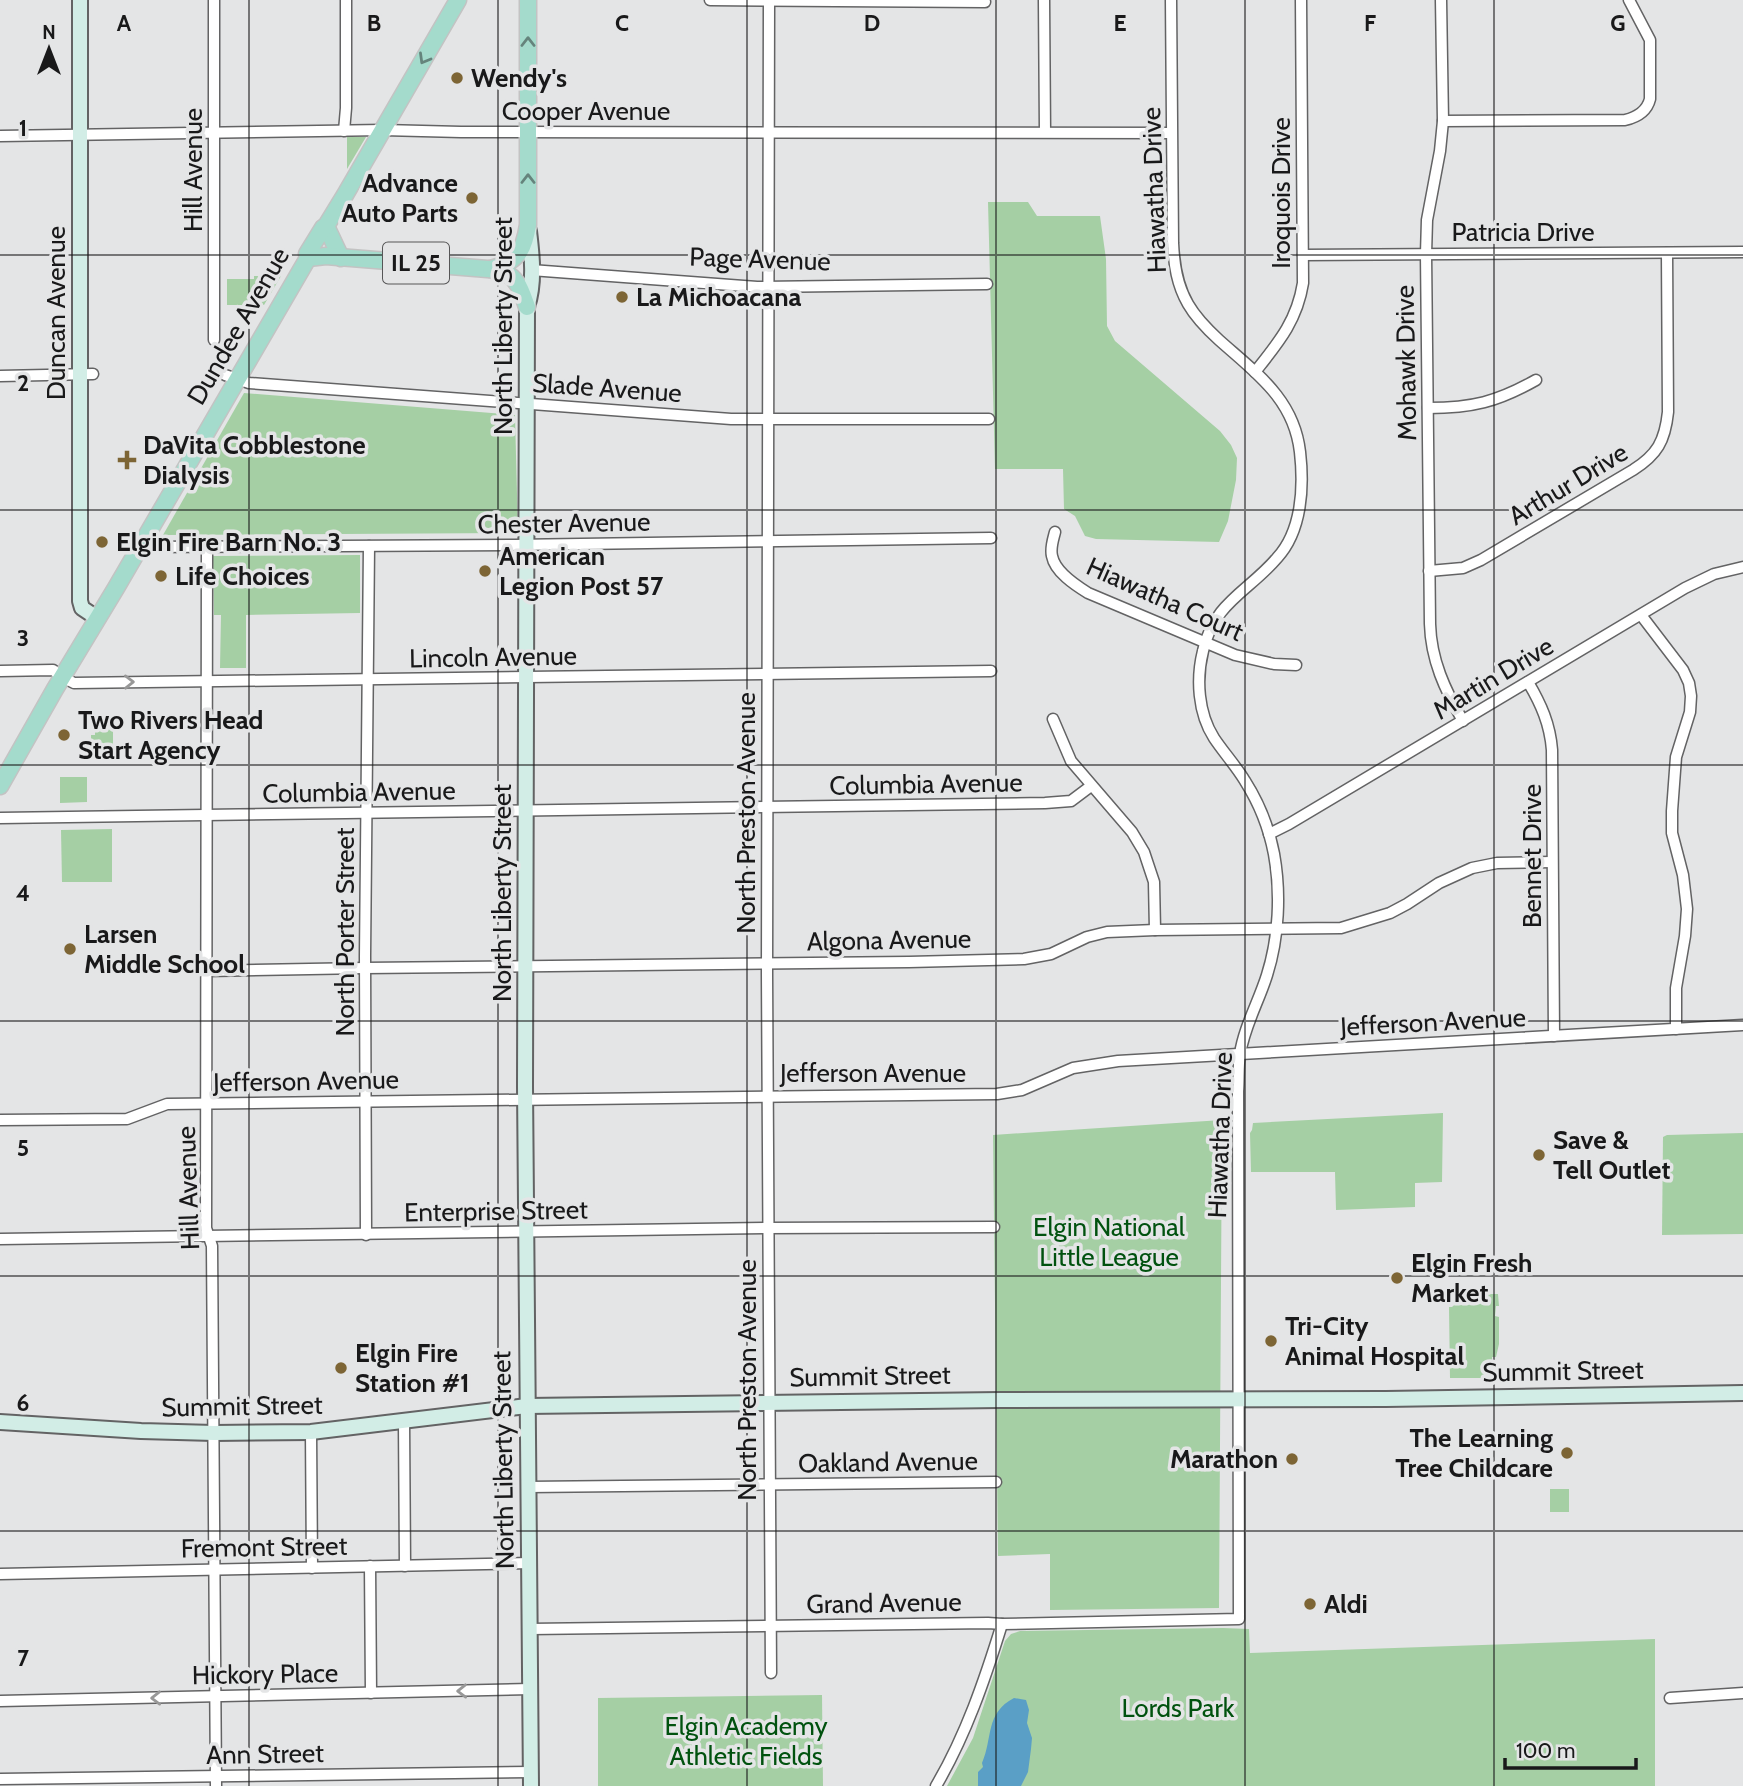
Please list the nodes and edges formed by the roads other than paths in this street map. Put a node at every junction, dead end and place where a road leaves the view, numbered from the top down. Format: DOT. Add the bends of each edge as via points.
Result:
graph roads {
  1 [pos="80,0"];
  2 [pos="214,0"];
  3 [pos="346,0"];
  4 [pos="458,0"];
  5 [pos="528,0"];
  6 [pos="710,0"];
  7 [pos="769,0"];
  8 [pos="1044,0"];
  9 [pos="1171,0"];
  10 [pos="1301,0"];
  11 [pos="1441,0"];
  12 [pos="1629,0"];
  13 [pos="985,2"];
  14 [pos="1443,121"];
  15 [pos="383,130"];
  16 [pos="344,131"];
  17 [pos="768,131"];
  18 [pos="528,132"];
  19 [pos="1045,132"];
  20 [pos="214,133"];
  21 [pos="1171,133"];
  22 [pos="81,135"];
  23 [pos="0,136"];
  24 [pos="528,225"];
  25 [pos="326,226"];
  26 [pos="1743,252"];
  27 [pos="1667,253"];
  28 [pos="1426,254"];
  29 [pos="1303,255"];
  30 [pos="341,257"];
  31 [pos="308,258"];
  32 [pos="491,268"];
  33 [pos="531,270"];
  34 [pos="987,284"];
  35 [pos="768,287"];
  36 [pos="527,307"];
  37 [pos="214,340"];
  38 [pos="1255,372"];
  39 [pos="87,374"];
  40 [pos="0,376"];
  41 [pos="231,376"];
  42 [pos="1536,380"];
  43 [pos="526,403"];
  44 [pos="1428,408"];
  45 [pos="989,419"];
  46 [pos="768,420"];
  47 [pos="1055,532"];
  48 [pos="990,538"];
  49 [pos="768,541"];
  50 [pos="526,544"];
  51 [pos="369,545"];
  52 [pos="139,547"];
  53 [pos="207,547"];
  54 [pos="1743,567"];
  55 [pos="1429,571"];
  56 [pos="1641,615"];
  57 [pos="97,618"];
  58 [pos="1205,642"];
  59 [pos="1296,665"];
  60 [pos="0,671"];
  61 [pos="991,671"];
  62 [pos="767,673"];
  63 [pos="62,677"];
  64 [pos="525,678"];
  65 [pos="367,680"];
  66 [pos="207,681"];
  67 [pos="1528,682"];
  68 [pos="1053,719"];
  69 [pos="1463,721"];
  70 [pos="0,786"];
  71 [pos="1091,786"];
  72 [pos="767,806"];
  73 [pos="527,811"];
  74 [pos="366,812"];
  75 [pos="207,815"];
  76 [pos="0,818"];
  77 [pos="1269,834"];
  78 [pos="1552,862"];
  79 [pos="1275,929"];
  80 [pos="1155,930"];
  81 [pos="767,962"];
  82 [pos="526,966"];
  83 [pos="366,968"];
  84 [pos="207,971"];
  85 [pos="1743,1025"];
  86 [pos="1676,1029"];
  87 [pos="1554,1036"];
  88 [pos="1240,1054"];
  89 [pos="767,1095"];
  90 [pos="525,1099"];
  91 [pos="366,1101"];
  92 [pos="206,1104"];
  93 [pos="0,1120"];
  94 [pos="994,1227"];
  95 [pos="768,1228"];
  96 [pos="526,1231"];
  97 [pos="366,1235"];
  98 [pos="210,1237"];
  99 [pos="0,1239"];
  100 [pos="1743,1393"];
  101 [pos="1240,1399"];
  102 [pos="769,1402"];
  103 [pos="527,1406"];
  104 [pos="404,1421"];
  105 [pos="0,1422"];
  106 [pos="311,1432"];
  107 [pos="214,1433"];
  108 [pos="996,1482"];
  109 [pos="769,1484"];
  110 [pos="528,1487"];
  111 [pos="529,1563"];
  112 [pos="370,1566"];
  113 [pos="405,1566"];
  114 [pos="312,1568"];
  115 [pos="214,1569"];
  116 [pos="0,1574"];
  117 [pos="1240,1619"];
  118 [pos="1002,1624"];
  119 [pos="770,1626"];
  120 [pos="530,1629"];
  121 [pos="771,1673"];
  122 [pos="530,1689"];
  123 [pos="371,1693"];
  124 [pos="1743,1693"];
  125 [pos="215,1697"];
  126 [pos="1670,1698"];
  127 [pos="0,1700"];
  128 [pos="0,1779"];
  129 [pos="531,1779"];
  130 [pos="216,1781"];
  131 [pos="936,1786"];
  1 -- 22 [label="main road, Duncan Avenue"];
  2 -- 20 [label="street, Hill Avenue"];
  3 -- 16 [label="street"];
  4 -- 15 [label="main road, Dundee Avenue, one-way"];
  18 -- 5 [label="main road, North Liberty Street, one-way"];
  6 -- 7 [label="street"];
  7 -- 13 [label="street"];
  7 -- 17 [label="street, North Preston Avenue"];
  8 -- 19 [label="street"];
  9 -- 21 [label="street, Hiawatha Drive"];
  10 -- 29 [label="street, Iroquois Drive"];
  11 -- 14 [label="street, Mohawk Drive"];
  12 -- 14 [label="street" via="1651,43 1650,99 1639,115 1625,120"];
  14 -- 28 [label="street, Mohawk Drive"];
  15 -- 16 [label="street, Cooper Avenue"];
  15 -- 18 [label="street, Cooper Avenue"];
  15 -- 25 [label="main road, Dundee Avenue"];
  16 -- 20 [label="street, Cooper Avenue"];
  17 -- 18 [label="street, Cooper Avenue"];
  17 -- 19 [label="street, Cooper Avenue"];
  17 -- 35 [label="street, North Preston Avenue"];
  24 -- 18 [label="main road, North Liberty Street, one-way"];
  19 -- 21 [label="street, Cooper Avenue"];
  20 -- 22 [label="street, Cooper Avenue"];
  20 -- 37 [label="street, Hill Avenue"];
  21 -- 38 [label="street, Hiawatha Drive" via="1173,257 1180,288 1198,320"];
  22 -- 23 [label="street, Cooper Avenue"];
  22 -- 39 [label="main road, Duncan Avenue"];
  24 -- 32 [label="main road" via="518,255"];
  24 -- 33 [label="main road, North Liberty Street"];
  25 -- 30 [label="main road"];
  25 -- 31 [label="main road, Dundee Avenue"];
  26 -- 27 [label="street, Patricia Drive"];
  27 -- 28 [label="street, Patricia Drive"];
  27 -- 55 [label="street, Arthur Drive" via="1668,412 1665,433 1655,452 1645,463 1481,560 1463,568"];
  28 -- 29 [label="street, Patricia Drive"];
  28 -- 44 [label="street, Mohawk Drive"];
  29 -- 38 [label="street, Iroquois Drive" via="1297,310"];
  30 -- 31 [label="main road"];
  30 -- 32 [label="main road, IL 25"];
  31 -- 41 [label="main road, Dundee Avenue"];
  32 -- 36 [label="main road" via="516,280"];
  33 -- 35 [label="street, Page Avenue"];
  33 -- 36 [label="main road, North Liberty Street"];
  34 -- 35 [label="street, Page Avenue"];
  35 -- 46 [label="street, North Preston Avenue"];
  36 -- 43 [label="main road, North Liberty Street"];
  38 -- 58 [label="street, Hiawatha Drive" via="1281,399 1295,429 1300,459 1298,514 1280,556 1226,605"];
  39 -- 40 [label="street"];
  39 -- 57 [label="main road, Duncan Avenue" via="80,601 82,608"];
  41 -- 43 [label="street, Slade Avenue" via="249,383"];
  41 -- 52 [label="main road, Dundee Avenue"];
  42 -- 44 [label="street" via="1480,404"];
  43 -- 46 [label="street, Slade Avenue"];
  43 -- 50 [label="main road, North Liberty Street"];
  44 -- 55 [label="street, Mohawk Drive"];
  45 -- 46 [label="street, Slade Avenue"];
  46 -- 49 [label="street, North Preston Avenue"];
  47 -- 58 [label="street, Hiawatha Court" via="1052,558 1071,582"];
  48 -- 49 [label="street, Chester Avenue"];
  49 -- 50 [label="street, Chester Avenue"];
  49 -- 62 [label="street, North Preston Avenue"];
  50 -- 51 [label="street, Chester Avenue"];
  50 -- 64 [label="main road, North Liberty Street"];
  51 -- 53 [label="street, Chester Avenue"];
  51 -- 65 [label="street, North Porter Street"];
  52 -- 53 [label="street, Chester Avenue"];
  52 -- 57 [label="main road, Dundee Avenue"];
  53 -- 66 [label="street, Hill Avenue"];
  54 -- 56 [label="street, Martin Drive" via="1701,579"];
  55 -- 69 [label="street, Mohawk Drive" via="1435,659"];
  56 -- 67 [label="street, Martin Drive"];
  56 -- 86 [label="street" via="1683,670 1691,696 1675,762 1672,811 1687,909 1676,988"];
  57 -- 63 [label="main road, Dundee Avenue"];
  58 -- 59 [label="street, Hiawatha Court" via="1252,660"];
  58 -- 77 [label="street, Hiawatha Drive" via="1199,682 1204,716 1253,795"];
  60 -- 63 [label="street, Lincoln Avenue" via="53,670"];
  61 -- 62 [label="street, Lincoln Avenue"];
  62 -- 64 [label="street, Lincoln Avenue"];
  62 -- 72 [label="street, North Preston Avenue"];
  63 -- 66 [label="street, Lincoln Avenue, one-way" via="74,683"];
  63 -- 70 [label="main road, Dundee Avenue"];
  64 -- 65 [label="street, Lincoln Avenue"];
  64 -- 73 [label="main road, North Liberty Street"];
  65 -- 66 [label="street, Lincoln Avenue"];
  65 -- 74 [label="street, North Porter Street"];
  66 -- 75 [label="street, Hill Avenue"];
  67 -- 69 [label="street, Martin Drive"];
  67 -- 78 [label="street, Bennet Drive" via="1541,705 1551,740"];
  68 -- 71 [label="street" via="1068,757"];
  69 -- 77 [label="street, Martin Drive"];
  71 -- 72 [label="street, Columbia Avenue" via="1070,801 1048,803"];
  71 -- 80 [label="street" via="1147,856 1155,887"];
  72 -- 73 [label="street, Columbia Avenue"];
  72 -- 81 [label="street, North Preston Avenue"];
  73 -- 74 [label="street, Columbia Avenue"];
  73 -- 82 [label="main road, North Liberty Street"];
  74 -- 75 [label="street, Columbia Avenue"];
  74 -- 83 [label="street, North Porter Street"];
  75 -- 76 [label="street, Columbia Avenue"];
  75 -- 84 [label="street, Hill Avenue"];
  77 -- 79 [label="street, Hiawatha Drive" via="1278,881"];
  78 -- 79 [label="street, Algona Avenue" via="1472,868 1396,910 1348,927"];
  78 -- 87 [label="street, Bennet Drive"];
  79 -- 80 [label="street, Algona Avenue"];
  79 -- 88 [label="street, Hiawatha Drive" via="1269,970"];
  80 -- 81 [label="street, Algona Avenue" via="1100,933 1051,954 1024,959"];
  81 -- 82 [label="street, Algona Avenue"];
  81 -- 89 [label="street, North Preston Avenue"];
  82 -- 83 [label="street, Algona Avenue"];
  82 -- 90 [label="main road, North Liberty Street"];
  83 -- 84 [label="street, Algona Avenue"];
  83 -- 91 [label="street, North Porter Street"];
  84 -- 92 [label="street, Hill Avenue"];
  85 -- 86 [label="street, Jefferson Avenue"];
  86 -- 87 [label="street, Jefferson Avenue"];
  87 -- 88 [label="street, Jefferson Avenue"];
  88 -- 89 [label="street, Jefferson Avenue" via="1094,1064 1008,1093"];
  88 -- 101 [label="street, Hiawatha Drive"];
  89 -- 90 [label="street, Jefferson Avenue"];
  89 -- 95 [label="street, North Preston Avenue"];
  90 -- 91 [label="street, Jefferson Avenue"];
  90 -- 96 [label="main road, North Liberty Street"];
  91 -- 92 [label="street, Jefferson Avenue"];
  91 -- 97 [label="street, North Porter Street"];
  92 -- 93 [label="street, Jefferson Avenue" via="164,1104 127,1119"];
  92 -- 98 [label="street, Hill Avenue" via="206,1228"];
  94 -- 95 [label="street, Enterprise Street"];
  95 -- 96 [label="street, Enterprise Street"];
  95 -- 102 [label="street, North Preston Avenue"];
  96 -- 97 [label="street, Enterprise Street"];
  96 -- 103 [label="main road, North Liberty Street"];
  97 -- 98 [label="street, Enterprise Street"];
  98 -- 99 [label="street, Enterprise Street"];
  98 -- 107 [label="street, Hill Avenue"];
  100 -- 101 [label="main road, Summit Street"];
  101 -- 102 [label="main road, Summit Street"];
  101 -- 117 [label="street, Hiawatha Drive"];
  102 -- 103 [label="main road, Summit Street"];
  102 -- 109 [label="street, North Preston Avenue"];
  103 -- 104 [label="main road, Summit Street"];
  103 -- 110 [label="main road, North Liberty Street"];
  104 -- 106 [label="main road, Summit Street"];
  104 -- 113 [label="street"];
  105 -- 107 [label="main road, Summit Street"];
  106 -- 107 [label="main road, Summit Street"];
  106 -- 114 [label="street"];
  107 -- 115 [label="street, Hill Avenue"];
  108 -- 109 [label="street, Oakland Avenue"];
  109 -- 110 [label="street, Oakland Avenue"];
  109 -- 119 [label="street, North Preston Avenue"];
  110 -- 111 [label="main road, North Liberty Street"];
  111 -- 113 [label="street, Fremont Street"];
  111 -- 120 [label="main road, North Liberty Street"];
  112 -- 113 [label="street, Fremont Street"];
  112 -- 114 [label="street, Fremont Street"];
  112 -- 123 [label="street"];
  114 -- 115 [label="street, Fremont Street"];
  115 -- 116 [label="street, Fremont Street"];
  115 -- 125 [label="street, Hill Avenue"];
  117 -- 118 [label="street, Grand Avenue"];
  118 -- 119 [label="street, Grand Avenue"];
  118 -- 131 [label="street" via="975,1704"];
  119 -- 120 [label="street, Grand Avenue"];
  119 -- 121 [label="street, North Preston Avenue"];
  120 -- 122 [label="main road, North Liberty Street"];
  122 -- 123 [label="street, Hickory Place, one-way"];
  122 -- 129 [label="main road, North Liberty Street"];
  123 -- 125 [label="street, Hickory Place"];
  124 -- 126 [label="street"];
  125 -- 127 [label="street, Hickory Place, one-way"];
  125 -- 130 [label="street, Hill Avenue"];
  128 -- 130 [label="street, Ann Street"];
  129 -- 130 [label="street, Ann Street"];
}
